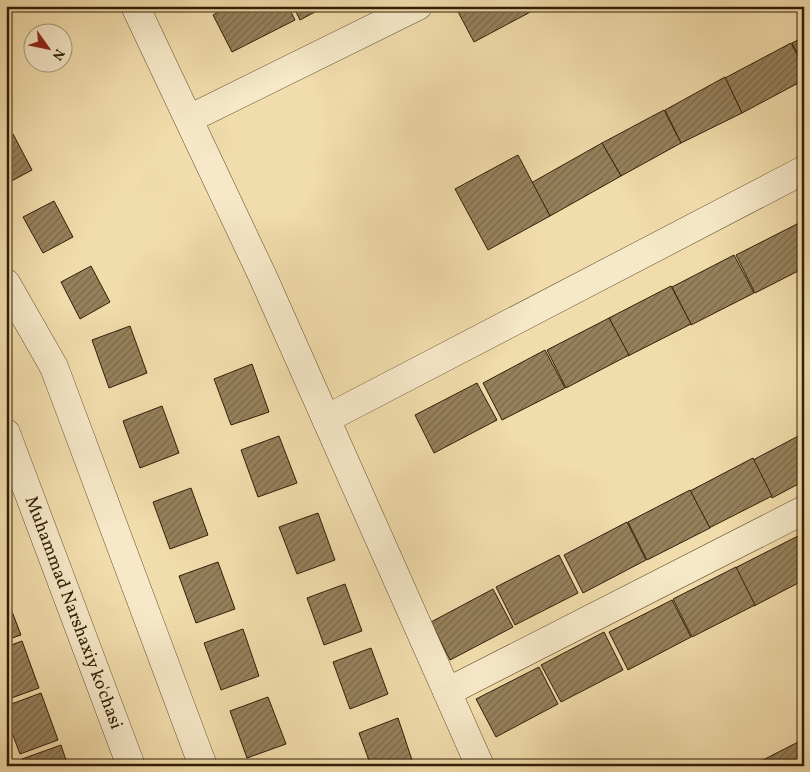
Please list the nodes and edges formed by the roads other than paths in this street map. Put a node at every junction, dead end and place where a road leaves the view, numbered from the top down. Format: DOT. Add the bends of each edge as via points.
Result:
graph roads {
  1 [pos="135,6"];
  2 [pos="418,6"];
  3 [pos="189,119"];
  4 [pos="804,170"];
  5 [pos="6,283"];
  6 [pos="326,419"];
  7 [pos="6,433"];
  8 [pos="804,510"];
  9 [pos="447,692"];
  10 [pos="130,766"];
  11 [pos="203,766"];
  12 [pos="480,766"];
  1 -- 3 [label="street"];
  2 -- 3 [label="street"];
  3 -- 6 [label="street"];
  4 -- 6 [label="street"];
  5 -- 11 [label="street" via="54,367"];
  6 -- 9 [label="street"];
  7 -- 10 [label="street, Muhammad Narshaxiy ko'chasi"];
  8 -- 9 [label="street"];
  9 -- 12 [label="street"];
}
